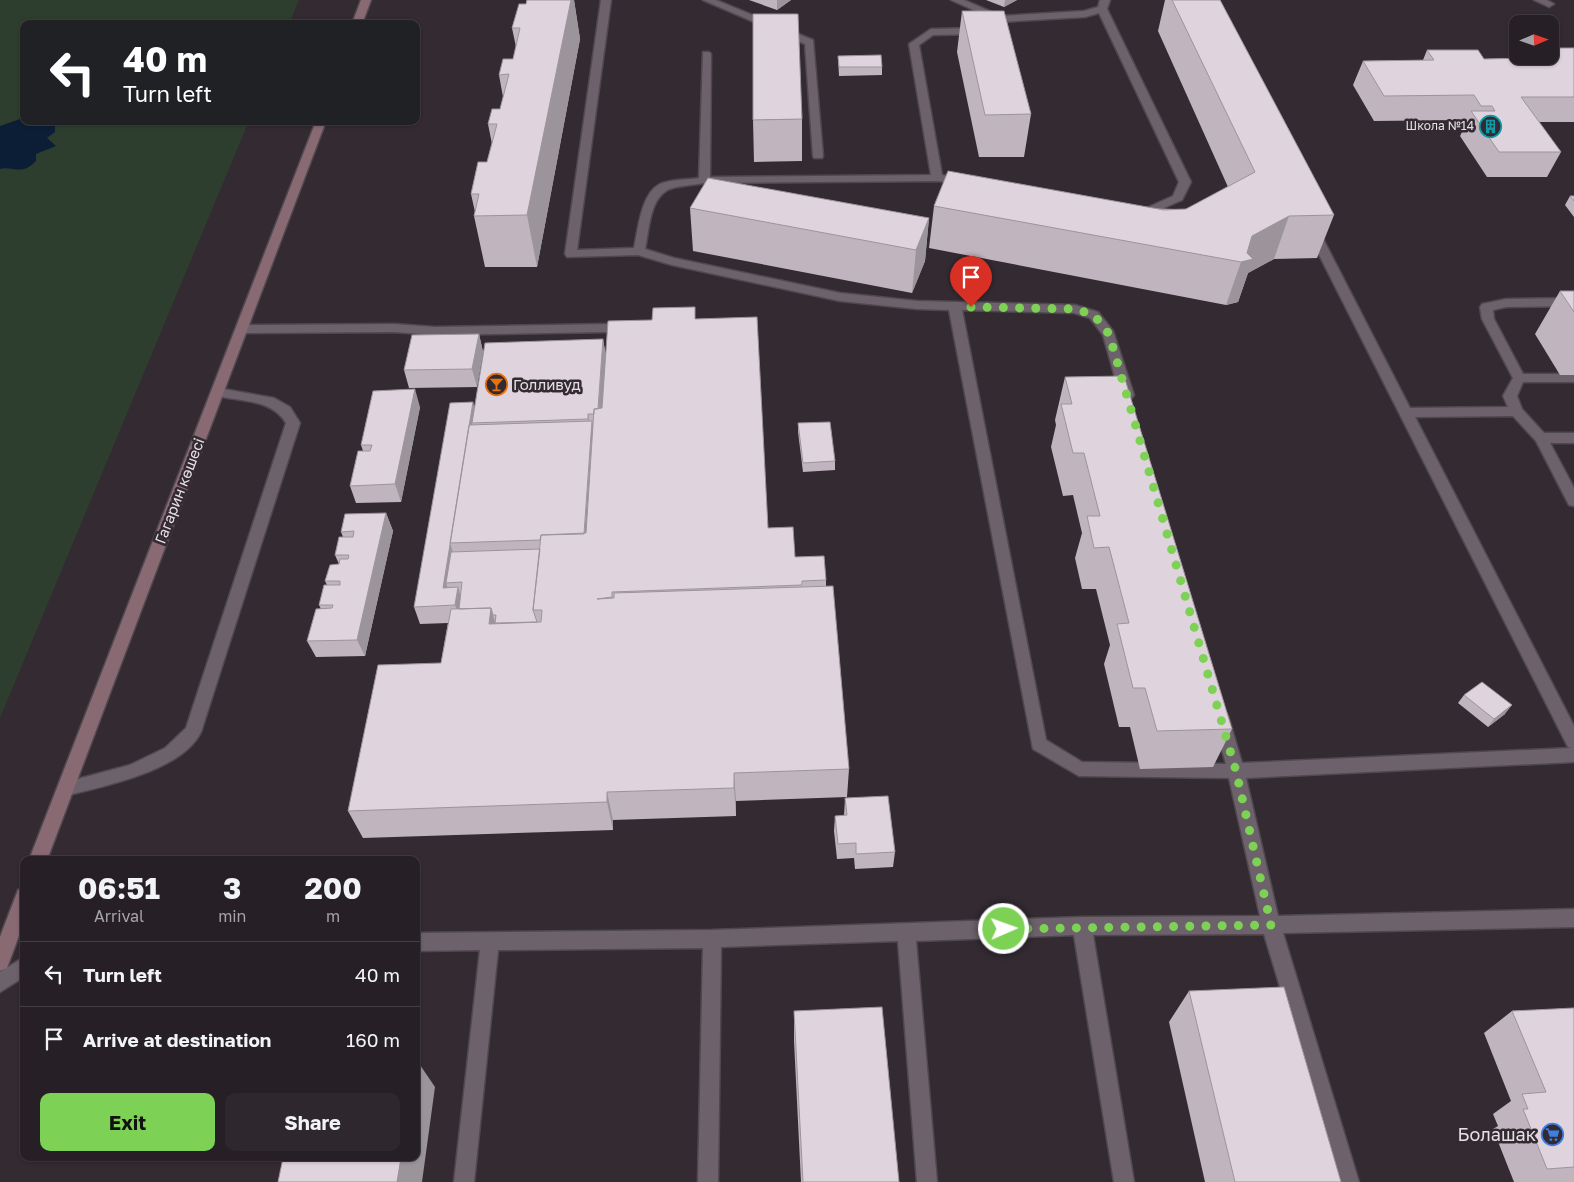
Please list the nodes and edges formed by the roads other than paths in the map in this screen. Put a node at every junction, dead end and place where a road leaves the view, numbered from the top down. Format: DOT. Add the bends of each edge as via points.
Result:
graph roads {
  1 [pos="366,0"];
  2 [pos="606,0"];
  3 [pos="708,0"];
  4 [pos="956,0"];
  5 [pos="1539,0"];
  6 [pos="1104,4"];
  7 [pos="1549,4"];
  8 [pos="1000,19"];
  9 [pos="358,20"];
  10 [pos="706,54"];
  11 [pos="319,125"];
  12 [pos="818,156"];
  13 [pos="937,178"];
  14 [pos="704,180"];
  15 [pos="977,185"];
  16 [pos="1127,213"];
  17 [pos="1307,220"];
  18 [pos="639,251"];
  19 [pos="1574,302"];
  20 [pos="955,306"];
  21 [pos="607,328"];
  22 [pos="242,329"];
  23 [pos="1519,378"];
  24 [pos="1574,378"];
  25 [pos="218,392"];
  26 [pos="1131,410"];
  27 [pos="1516,411"];
  28 [pos="1407,413"];
  29 [pos="1541,438"];
  30 [pos="1574,438"];
  31 [pos="1574,501"];
  32 [pos="1217,705"];
  33 [pos="1574,742"];
  34 [pos="1574,755"];
  35 [pos="1236,771"];
  36 [pos="65,789"];
  37 [pos="40,856"];
  38 [pos="20,907"];
  39 [pos="1574,918"];
  40 [pos="1271,925"];
  41 [pos="1082,926"];
  42 [pos="906,932"];
  43 [pos="712,938"];
  44 [pos="490,940"];
  45 [pos="420,942"];
  46 [pos="0,962"];
  47 [pos="20,969"];
  48 [pos="0,983"];
  49 [pos="464,1182"];
  50 [pos="708,1182"];
  51 [pos="927,1182"];
  52 [pos="1124,1182"];
  53 [pos="1349,1182"];
  1 -- 9 [label="main road"];
  2 -- 18 [label="street" via="571,254"];
  3 -- 12 [label="street" via="810,42"];
  4 -- 8 [label="street"];
  5 -- 7 [label="street"];
  6 -- 8 [label="street" via="1085,14"];
  6 -- 16 [label="street" via="1185,182 1178,198 1144,213"];
  8 -- 13 [label="street" via="999,31 931,32 914,44"];
  10 -- 14 [label="street"];
  11 -- 22 [label="main road, Гагарин көшесі"];
  13 -- 14 [label="street"];
  13 -- 15 [label="street"];
  14 -- 18 [label="street" via="663,187 654,196 647,212"];
  17 -- 28 [label="street"];
  18 -- 20 [label="street" via="840,297"];
  19 -- 23 [label="street" via="1506,303 1486,307 1488,320"];
  20 -- 26 [label="street" via="1075,309 1094,315 1109,334"];
  20 -- 35 [label="street" via="1039,744 1079,769"];
  21 -- 22 [label="street" via="436,331 394,328"];
  22 -- 25 [label="main road, Гагарин көшесі"];
  23 -- 24 [label="street"];
  23 -- 27 [label="street" via="1510,396"];
  25 -- 36 [label="main road, Гагарин көшесі"];
  25 -- 36 [label="street" via="269,401 285,410 293,423 193,732 171,753 132,771"];
  27 -- 28 [label="street"];
  27 -- 29 [label="street"];
  28 -- 33 [label="street"];
  29 -- 30 [label="street"];
  29 -- 31 [label="street"];
  32 -- 35 [label="street"];
  34 -- 35 [label="street"];
  35 -- 40 [label="street"];
  36 -- 37 [label="main road, Гагарин көшесі"];
  38 -- 46 [label="main road"];
  39 -- 40 [label="street"];
  40 -- 41 [label="street"];
  40 -- 53 [label="street"];
  41 -- 42 [label="street"];
  41 -- 52 [label="street"];
  42 -- 43 [label="street"];
  42 -- 51 [label="street"];
  43 -- 44 [label="street"];
  43 -- 50 [label="street"];
  44 -- 45 [label="street"];
  44 -- 49 [label="street"];
  47 -- 48 [label="street"];
}
